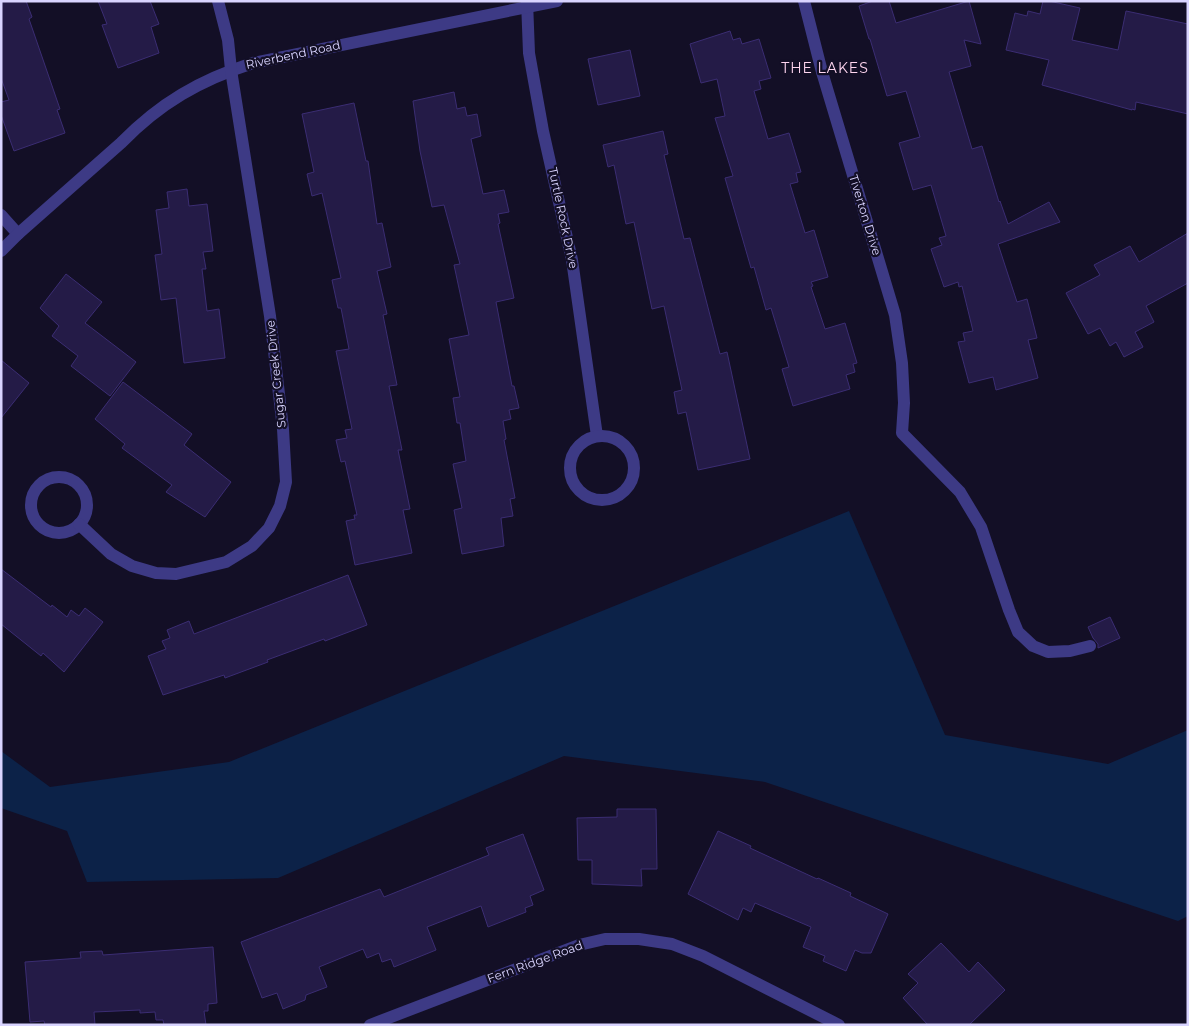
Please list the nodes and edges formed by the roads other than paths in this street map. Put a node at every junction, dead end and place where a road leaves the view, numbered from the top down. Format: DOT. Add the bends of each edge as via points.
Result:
graph roads {
  1 [pos="218,1"];
  2 [pos="557,1"];
  3 [pos="804,1"];
  4 [pos="528,4"];
  5 [pos="231,70"];
  6 [pos="1,215"];
  7 [pos="18,234"];
  8 [pos="1,251"];
  9 [pos="597,436"];
  10 [pos="79,524"];
  11 [pos="1090,646"];
  12 [pos="370,1025"];
  13 [pos="839,1025"];
  1 -- 5 [label="street, Sugar Creek Drive" via="228,40"];
  2 -- 4 [label="street, Riverbend Road"];
  3 -- 11 [label="street, Tiverton Drive" via="895,315 902,363 902,433 960,492 982,527 1018,632 1033,646 1048,652"];
  4 -- 5 [label="street, Riverbend Road"];
  4 -- 9 [label="street, Turtle Rock Drive" via="529,53 572,260"];
  5 -- 7 [label="street, Riverbend Road" via="196,85 160,108"];
  5 -- 10 [label="street, Sugar Creek Drive" via="270,316 283,429 286,482 280,506 269,528 252,546 226,562 176,574 156,574 132,566 110,554"];
  6 -- 7 [label="street"];
  7 -- 8 [label="street, Riverbend Road"];
  9 -- 9 [label="street" via="578,446 570,467 576,488 595,499 607,499 626,489 634,468 627,448 619,440"];
  10 -- 10 [label="street" via="87,504 85,493 78,484 58,476 39,485 32,494 31,506 39,525 60,533"];
  12 -- 13 [label="street, Fern Ridge Road" via="579,945 639,939 672,944 703,956"];
}
